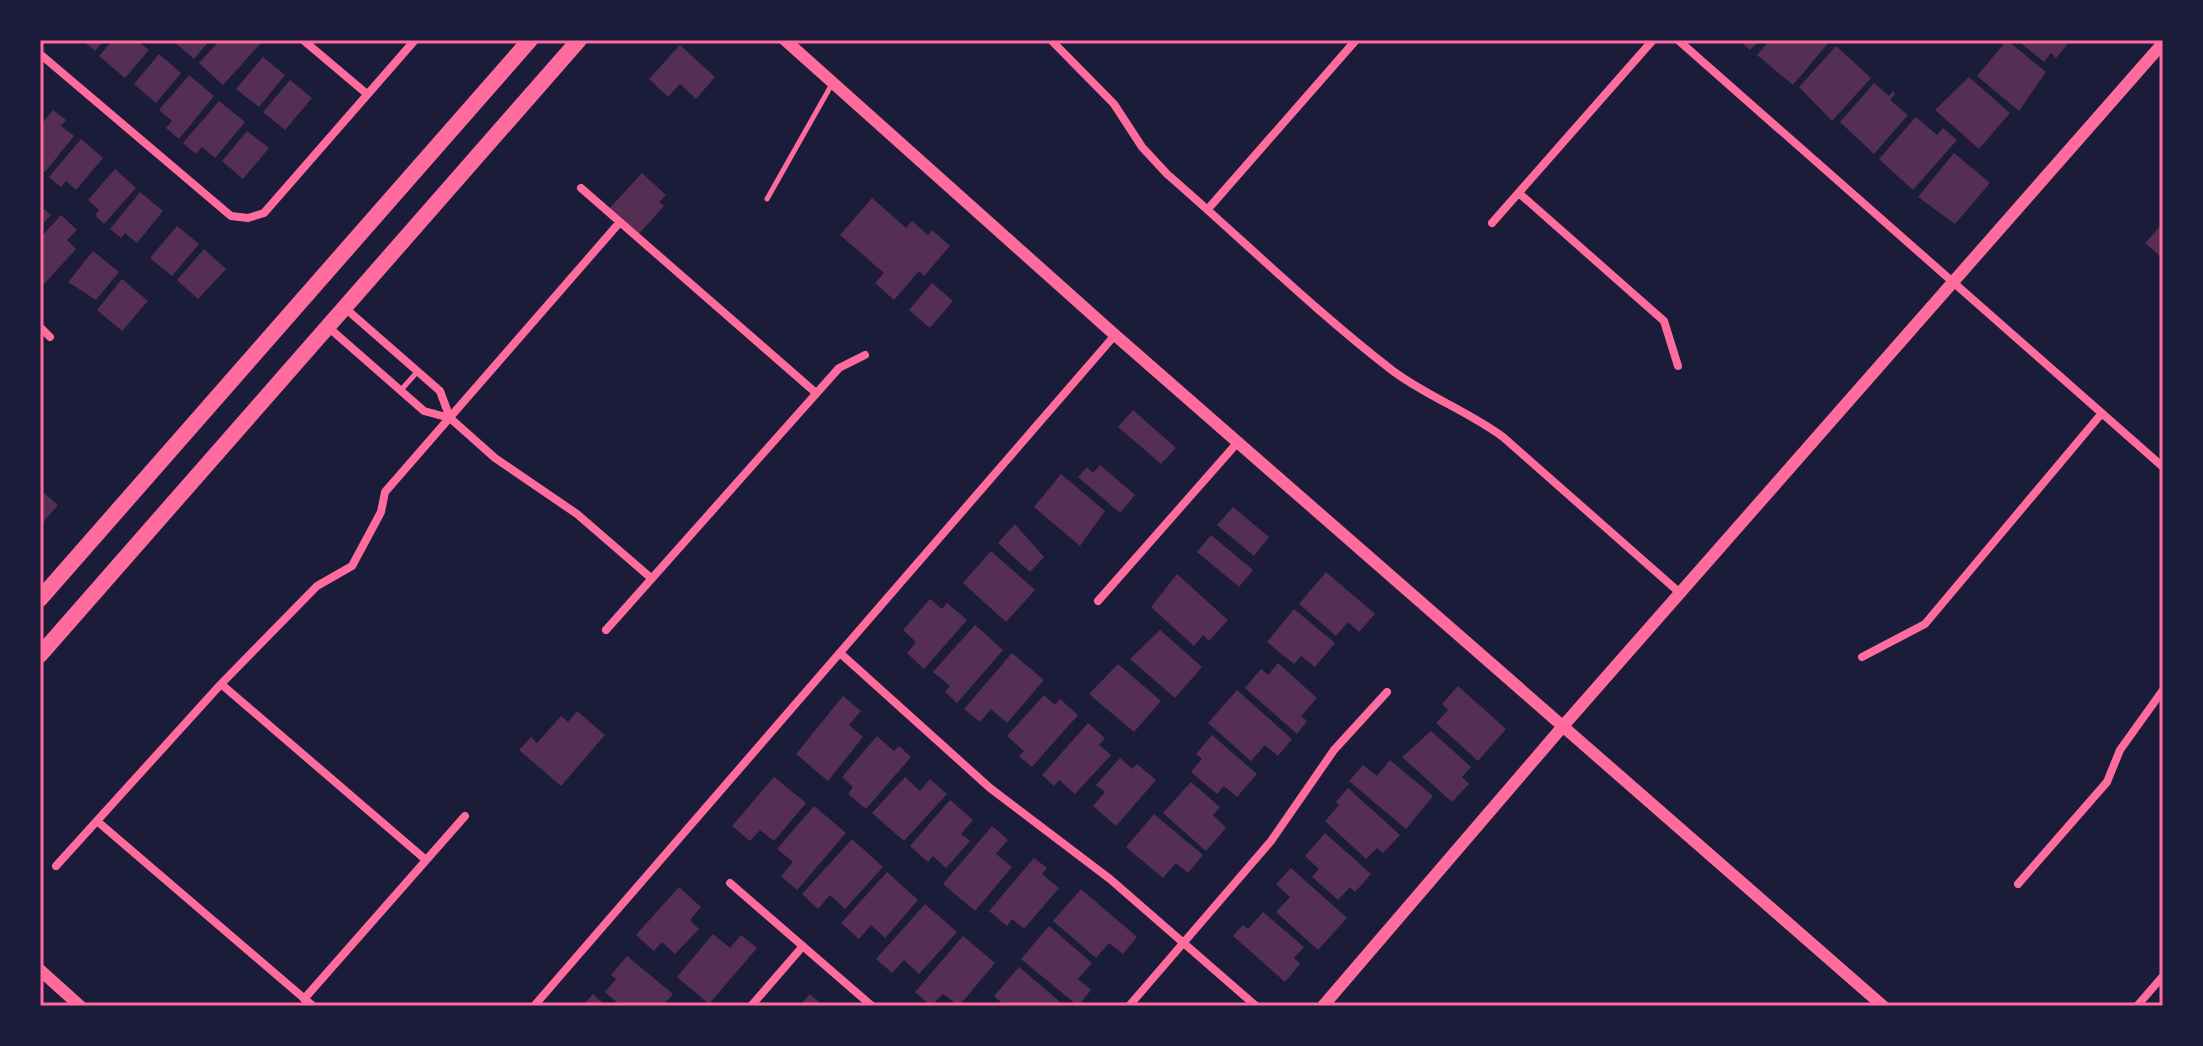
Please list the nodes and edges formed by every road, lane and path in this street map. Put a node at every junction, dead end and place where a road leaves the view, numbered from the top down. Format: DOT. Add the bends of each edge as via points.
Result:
graph roads {
  1 [pos="303,40"];
  2 [pos="415,40"];
  3 [pos="530,40"];
  4 [pos="579,40"];
  5 [pos="785,40"];
  6 [pos="1051,40"];
  7 [pos="1356,40"];
  8 [pos="1653,40"];
  9 [pos="1678,40"];
  10 [pos="2163,43"];
  11 [pos="40,54"];
  12 [pos="833,83"];
  13 [pos="367,94"];
  14 [pos="581,188"];
  15 [pos="1520,194"];
  16 [pos="767,199"];
  17 [pos="1208,209"];
  18 [pos="620,222"];
  19 [pos="1492,223"];
  20 [pos="1953,282"];
  21 [pos="344,308"];
  22 [pos="40,327"];
  23 [pos="328,327"];
  24 [pos="1115,335"];
  25 [pos="50,337"];
  26 [pos="865,355"];
  27 [pos="1678,366"];
  28 [pos="418,371"];
  29 [pos="401,391"];
  30 [pos="816,393"];
  31 [pos="2102,413"];
  32 [pos="450,418"];
  33 [pos="1238,442"];
  34 [pos="2163,467"];
  35 [pos="651,578"];
  36 [pos="1680,593"];
  37 [pos="40,599"];
  38 [pos="1098,601"];
  39 [pos="606,630"];
  40 [pos="840,653"];
  41 [pos="40,655"];
  42 [pos="1862,657"];
  43 [pos="221,684"];
  44 [pos="2163,690"];
  45 [pos="1387,692"];
  46 [pos="1564,725"];
  47 [pos="465,816"];
  48 [pos="97,821"];
  49 [pos="426,860"];
  50 [pos="56,866"];
  51 [pos="730,883"];
  52 [pos="2018,884"];
  53 [pos="1183,943"];
  54 [pos="803,946"];
  55 [pos="40,970"];
  56 [pos="2163,976"];
  57 [pos="2154,986"];
  58 [pos="2163,994"];
  59 [pos="304,999"];
  60 [pos="80,1006"];
  61 [pos="313,1006"];
  62 [pos="534,1006"];
  63 [pos="751,1006"];
  64 [pos="872,1006"];
  65 [pos="1129,1006"];
  66 [pos="1256,1006"];
  67 [pos="1323,1006"];
  68 [pos="1883,1006"];
  69 [pos="2137,1006"];
  1 -- 13 [label="street"];
  2 -- 13 [label="street"];
  3 -- 37 [label="main road"];
  4 -- 21 [label="main road"];
  5 -- 12 [label="street"];
  6 -- 17 [label="street" via="1114,104 1167,174"];
  7 -- 17 [label="street"];
  8 -- 15 [label="street"];
  9 -- 20 [label="street"];
  10 -- 20 [label="street"];
  11 -- 13 [label="street" via="231,216 264,213"];
  12 -- 16 [label="lane"];
  12 -- 24 [label="street"];
  14 -- 18 [label="street"];
  15 -- 19 [label="street"];
  15 -- 27 [label="street" via="1664,321"];
  17 -- 36 [label="street" via="1392,369 1503,437"];
  18 -- 30 [label="street"];
  18 -- 32 [label="street"];
  20 -- 31 [label="street"];
  20 -- 36 [label="street"];
  21 -- 23 [label="main road"];
  21 -- 28 [label="street"];
  22 -- 25 [label="street"];
  23 -- 29 [label="street"];
  23 -- 41 [label="main road"];
  24 -- 33 [label="street"];
  24 -- 40 [label="street"];
  26 -- 30 [label="street" via="839,368"];
  28 -- 29 [label="lane"];
  28 -- 32 [label="street" via="440,391"];
  29 -- 32 [label="street" via="424,411"];
  30 -- 35 [label="street"];
  31 -- 34 [label="street"];
  31 -- 42 [label="street" via="1925,624"];
  32 -- 35 [label="street"];
  32 -- 43 [label="street" via="385,492 381,512 352,566 317,586"];
  33 -- 38 [label="street"];
  33 -- 46 [label="street"];
  35 -- 39 [label="street"];
  36 -- 46 [label="street"];
  40 -- 53 [label="street" via="990,788 1110,879"];
  40 -- 62 [label="street"];
  43 -- 48 [label="street"];
  43 -- 49 [label="street"];
  44 -- 52 [label="street" via="2120,750 2107,782"];
  45 -- 53 [label="street" via="1334,750 1271,841"];
  46 -- 67 [label="street"];
  46 -- 68 [label="street"];
  47 -- 49 [label="street"];
  48 -- 50 [label="street"];
  48 -- 59 [label="street"];
  49 -- 59 [label="street"];
  51 -- 54 [label="street"];
  53 -- 65 [label="street"];
  53 -- 66 [label="street"];
  54 -- 63 [label="street"];
  54 -- 64 [label="street"];
  55 -- 60 [label="street"];
  56 -- 57 [label="street"];
  57 -- 58 [label="lane"];
  57 -- 69 [label="street"];
  59 -- 61 [label="street"];
}
